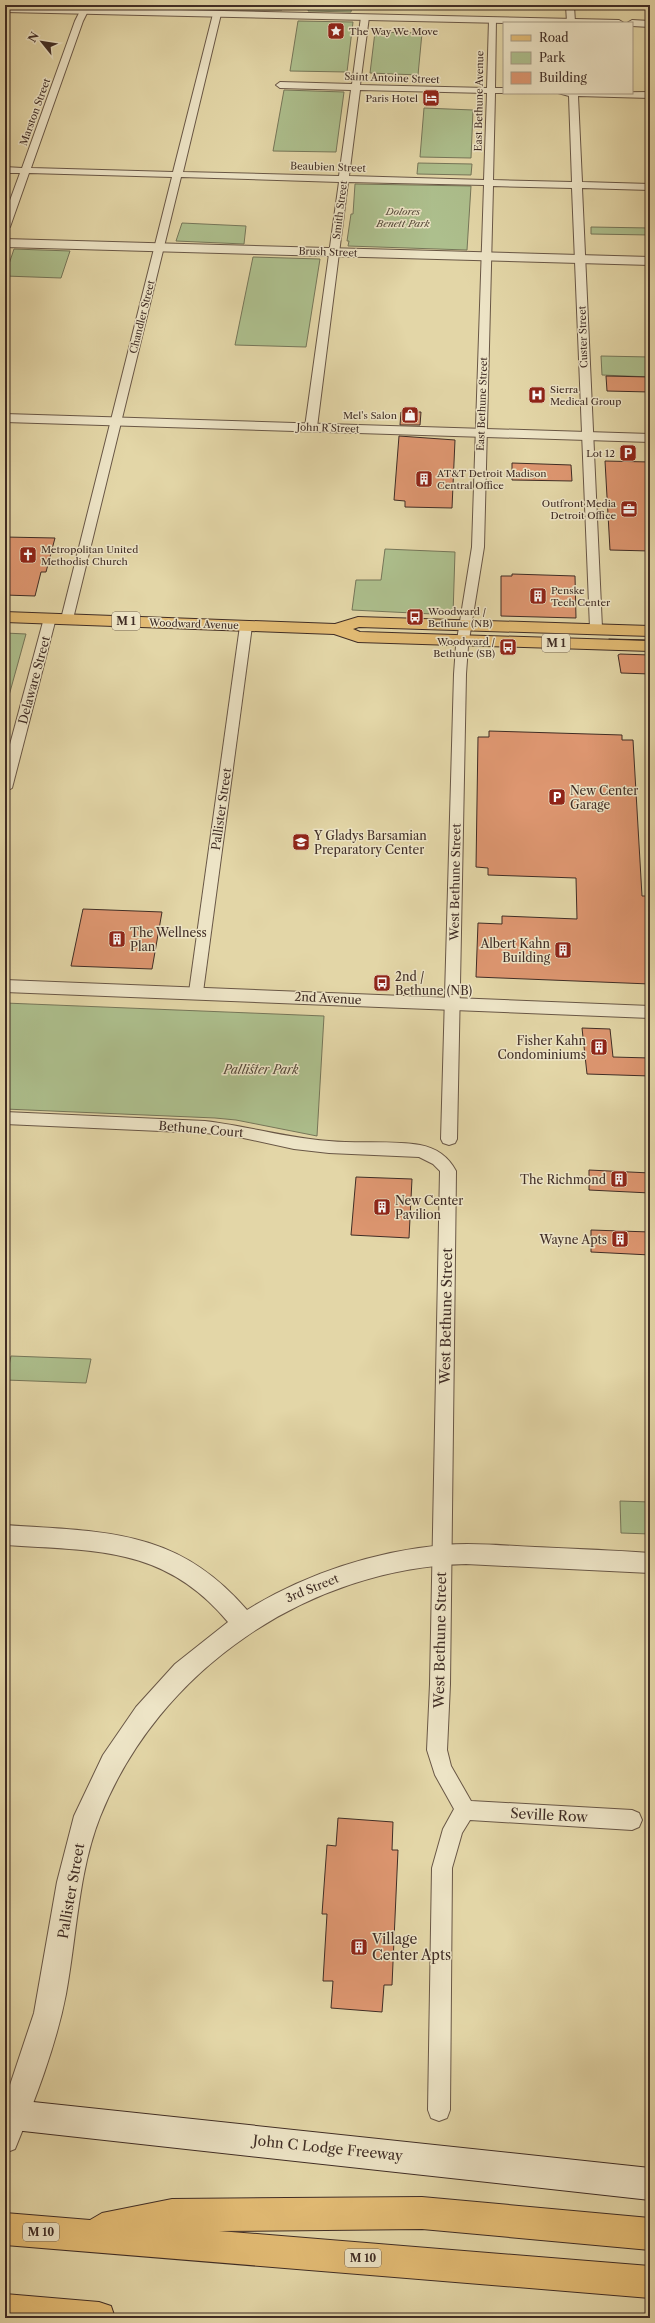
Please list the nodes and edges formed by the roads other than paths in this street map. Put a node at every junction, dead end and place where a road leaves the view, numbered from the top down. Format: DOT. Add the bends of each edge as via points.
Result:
graph roads {
  1 [pos="296,5"];
  2 [pos="570,5"];
  3 [pos="85,8"];
  4 [pos="5,9"];
  5 [pos="217,14"];
  6 [pos="294,16"];
  7 [pos="365,17"];
  8 [pos="493,20"];
  9 [pos="570,22"];
  10 [pos="633,23"];
  11 [pos="650,24"];
  12 [pos="280,85"];
  13 [pos="356,88"];
  14 [pos="490,91"];
  15 [pos="503,91"];
  16 [pos="573,94"];
  17 [pos="612,94"];
  18 [pos="650,95"];
  19 [pos="5,170"];
  20 [pos="25,170"];
  21 [pos="177,174"];
  22 [pos="344,178"];
  23 [pos="488,182"];
  24 [pos="577,185"];
  25 [pos="650,187"];
  26 [pos="5,227"];
  27 [pos="5,243"];
  28 [pos="159,247"];
  29 [pos="334,252"];
  30 [pos="486,257"];
  31 [pos="580,259"];
  32 [pos="650,261"];
  33 [pos="5,418"];
  34 [pos="116,421"];
  35 [pos="311,427"];
  36 [pos="481,433"];
  37 [pos="587,436"];
  38 [pos="650,438"];
  39 [pos="5,617"];
  40 [pos="59,619"];
  41 [pos="246,626"];
  42 [pos="596,628"];
  43 [pos="650,631"];
  44 [pos="464,632"];
  45 [pos="650,646"];
  46 [pos="5,788"];
  47 [pos="5,986"];
  48 [pos="196,992"];
  49 [pos="453,1005"];
  50 [pos="650,1012"];
  51 [pos="5,1118"];
  52 [pos="449,1139"];
  53 [pos="441,1161"];
  54 [pos="5,1535"];
  55 [pos="442,1555"];
  56 [pos="650,1563"];
  57 [pos="243,1623"];
  58 [pos="465,1810"];
  59 [pos="632,1820"];
  60 [pos="439,2110"];
  61 [pos="8,2122"];
  62 [pos="650,2184"];
  63 [pos="5,2229"];
  64 [pos="76,2234"];
  65 [pos="650,2234"];
  66 [pos="650,2282"];
  67 [pos="5,2310"];
  68 [pos="99,2318"];
  1 -- 6 [label="street"];
  2 -- 9 [label="street"];
  3 -- 4 [label="street"];
  3 -- 5 [label="street"];
  3 -- 20 [label="street, Marston Street"];
  5 -- 6 [label="street"];
  5 -- 21 [label="street, Chandler Street"];
  6 -- 7 [label="street"];
  7 -- 8 [label="street"];
  7 -- 13 [label="street, Smith Street"];
  8 -- 9 [label="street"];
  8 -- 14 [label="street, East Bethune Avenue"];
  10 -- 11 [label="street"];
  12 -- 13 [label="street, Saint Antoine Street"];
  13 -- 14 [label="street, Saint Antoine Street"];
  13 -- 22 [label="street, Smith Street"];
  14 -- 15 [label="street, Saint Antoine Street"];
  14 -- 23 [label="street, East Bethune Avenue"];
  16 -- 24 [label="street, Custer Street"];
  17 -- 18 [label="street"];
  19 -- 20 [label="street, Beaubien Street"];
  20 -- 21 [label="street, Beaubien Street"];
  20 -- 26 [label="street, Marston Street"];
  21 -- 22 [label="street, Beaubien Street"];
  21 -- 28 [label="street, Chandler Street"];
  22 -- 23 [label="street, Beaubien Street"];
  22 -- 29 [label="street, Smith Street"];
  23 -- 24 [label="street, Beaubien Street"];
  23 -- 30 [label="street, East Bethune Street"];
  24 -- 25 [label="street, Beaubien Street"];
  24 -- 31 [label="street, Custer Street"];
  27 -- 28 [label="street, Brush Street"];
  28 -- 29 [label="street, Brush Street"];
  28 -- 34 [label="street, Chandler Street"];
  29 -- 30 [label="street, Brush Street"];
  29 -- 35 [label="street, Smith Street"];
  30 -- 31 [label="street, Brush Street"];
  30 -- 36 [label="street, East Bethune Street"];
  31 -- 32 [label="street, Brush Street"];
  31 -- 37 [label="street, Custer Street"];
  33 -- 34 [label="street, John R Street"];
  34 -- 35 [label="street, John R Street"];
  34 -- 40 [label="street, Chandler Street"];
  35 -- 36 [label="street, John R Street"];
  36 -- 37 [label="street, John R Street"];
  36 -- 44 [label="street, East Bethune Street" via="478,548"];
  37 -- 38 [label="street, John R Street"];
  37 -- 42 [label="street, Custer Street"];
  39 -- 40 [label="main road, Woodward Avenue / M 1"];
  40 -- 41 [label="main road, Woodward Avenue / M 1"];
  40 -- 46 [label="street, Delaware Street"];
  41 -- 44 [label="main road, Woodward Avenue / M 1" via="336,629 358,638"];
  41 -- 48 [label="street, Pallister Street"];
  42 -- 43 [label="main road, Woodward Avenue / M 1"];
  42 -- 44 [label="main road, Woodward Avenue / M 1"];
  44 -- 45 [label="main road, Woodward Avenue / M 1"];
  44 -- 49 [label="street, West Bethune Street" via="458,725"];
  47 -- 48 [label="street, 2nd Avenue"];
  48 -- 49 [label="street, 2nd Avenue"];
  49 -- 50 [label="street, 2nd Avenue"];
  49 -- 52 [label="street, West Bethune Street"];
  51 -- 53 [label="street, Bethune Court" via="219,1129 329,1147 420,1151"];
  53 -- 55 [label="street, West Bethune Street" via="446,1166 449,1176"];
  54 -- 57 [label="street" via="80,1539 119,1544 151,1553 178,1565 206,1584"];
  55 -- 56 [label="street, 3rd Street" via="486,1554"];
  55 -- 57 [label="street, 3rd Street" via="390,1563 332,1579 280,1601"];
  55 -- 58 [label="street, West Bethune Street" via="436,1750 442,1768"];
  57 -- 61 [label="street, Pallister Street" via="178,1677 145,1713 103,1781 87,1816 76,1853 51,1998"];
  58 -- 59 [label="street, Seville Row"];
  58 -- 60 [label="street" via="453,1829 442,1868"];
  61 -- 62 [label="main road, John C Lodge Freeway"];
  63 -- 64 [label="main road, M 10"];
  64 -- 65 [label="main road" via="172,2215 422,2213"];
  64 -- 66 [label="main road, M 10"];
  67 -- 68 [label="main road"];
}
